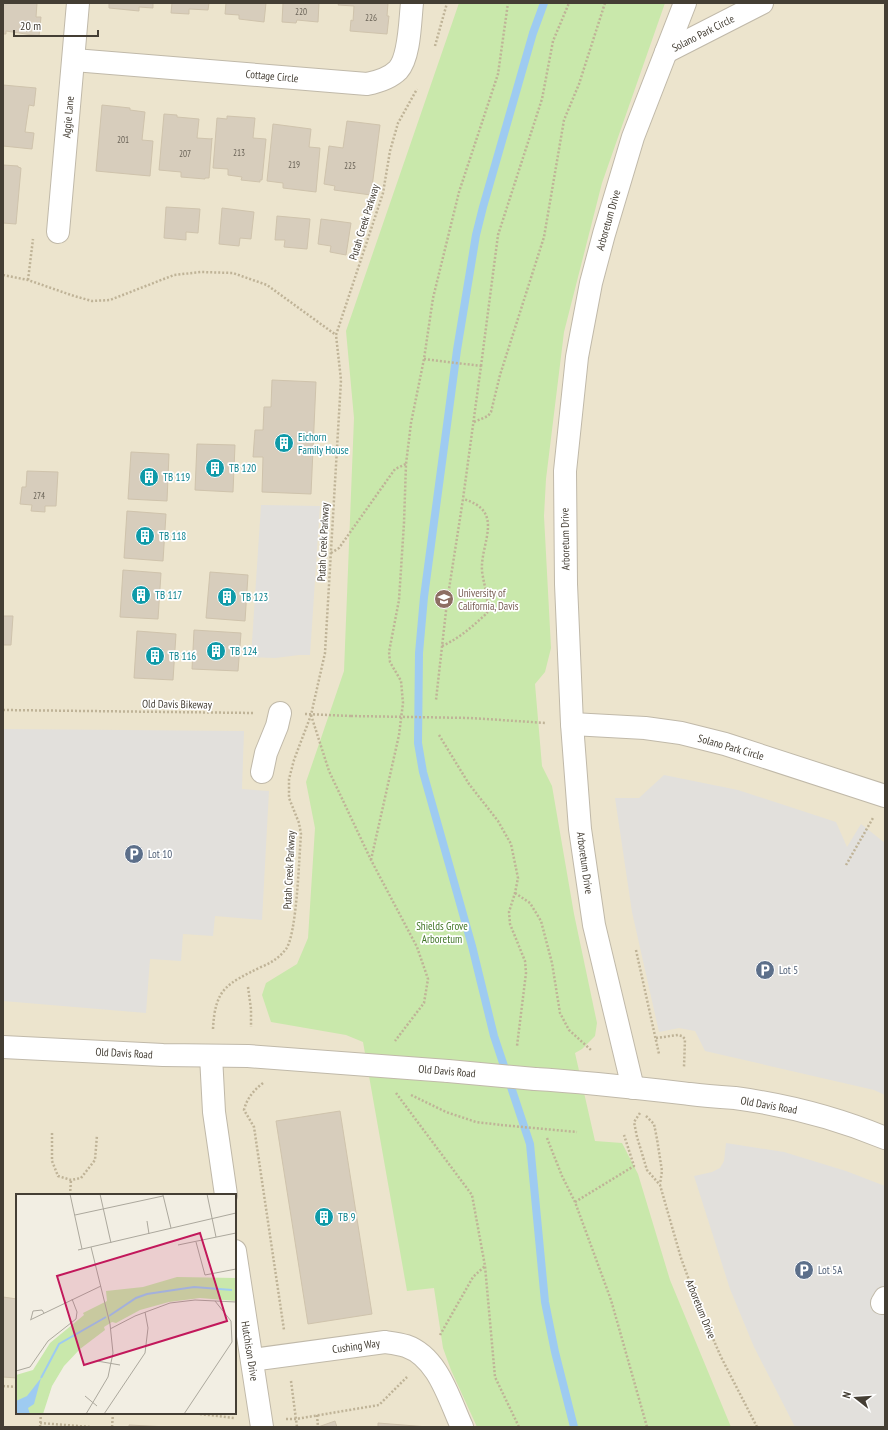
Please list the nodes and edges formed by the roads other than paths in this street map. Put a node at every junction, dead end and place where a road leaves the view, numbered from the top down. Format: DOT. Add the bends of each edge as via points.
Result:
graph roads {
  1 [pos="78,3"];
  2 [pos="412,3"];
  3 [pos="685,3"];
  4 [pos="762,3"];
  5 [pos="666,52"];
  6 [pos="74,60"];
  7 [pos="58,232"];
  8 [pos="280,714"];
  9 [pos="572,724"];
  10 [pos="262,772"];
  11 [pos="880,804"];
  12 [pos="3,1047"];
  13 [pos="211,1056"];
  14 [pos="633,1088"];
  15 [pos="885,1138"];
  16 [pos="226,1194"];
  17 [pos="236,1257"];
  18 [pos="252,1360"];
  19 [pos="262,1427"];
  20 [pos="462,1427"];
  1 -- 6 [label="street, Aggie Lane"];
  2 -- 6 [label="street, Cottage Circle" via="406,53 398,70 381,81 367,84"];
  3 -- 5 [label="street, Arboretum Drive"];
  4 -- 5 [label="street, Solano Park Circle"];
  5 -- 9 [label="street, Arboretum Drive" via="633,137 610,213 591,283 577,357 565,471 565,562"];
  6 -- 7 [label="street, Aggie Lane"];
  8 -- 10 [label="street"];
  9 -- 11 [label="street, Solano Park Circle" via="646,728 681,733 725,744"];
  9 -- 14 [label="street, Arboretum Drive" via="580,830 594,925"];
  12 -- 13 [label="street, Old Davis Road"];
  13 -- 14 [label="street, Old Davis Road, bridge" via="255,1056 588,1082"];
  13 -- 16 [label="street" via="214,1112"];
  14 -- 15 [label="street, Old Davis Road" via="767,1103 856,1126"];
  17 -- 18 [label="street, Hutchison Drive"];
  18 -- 19 [label="street, Hutchison Drive"];
  18 -- 20 [label="street, Cushing Way" via="385,1342 406,1346 423,1355 440,1377"];
}
